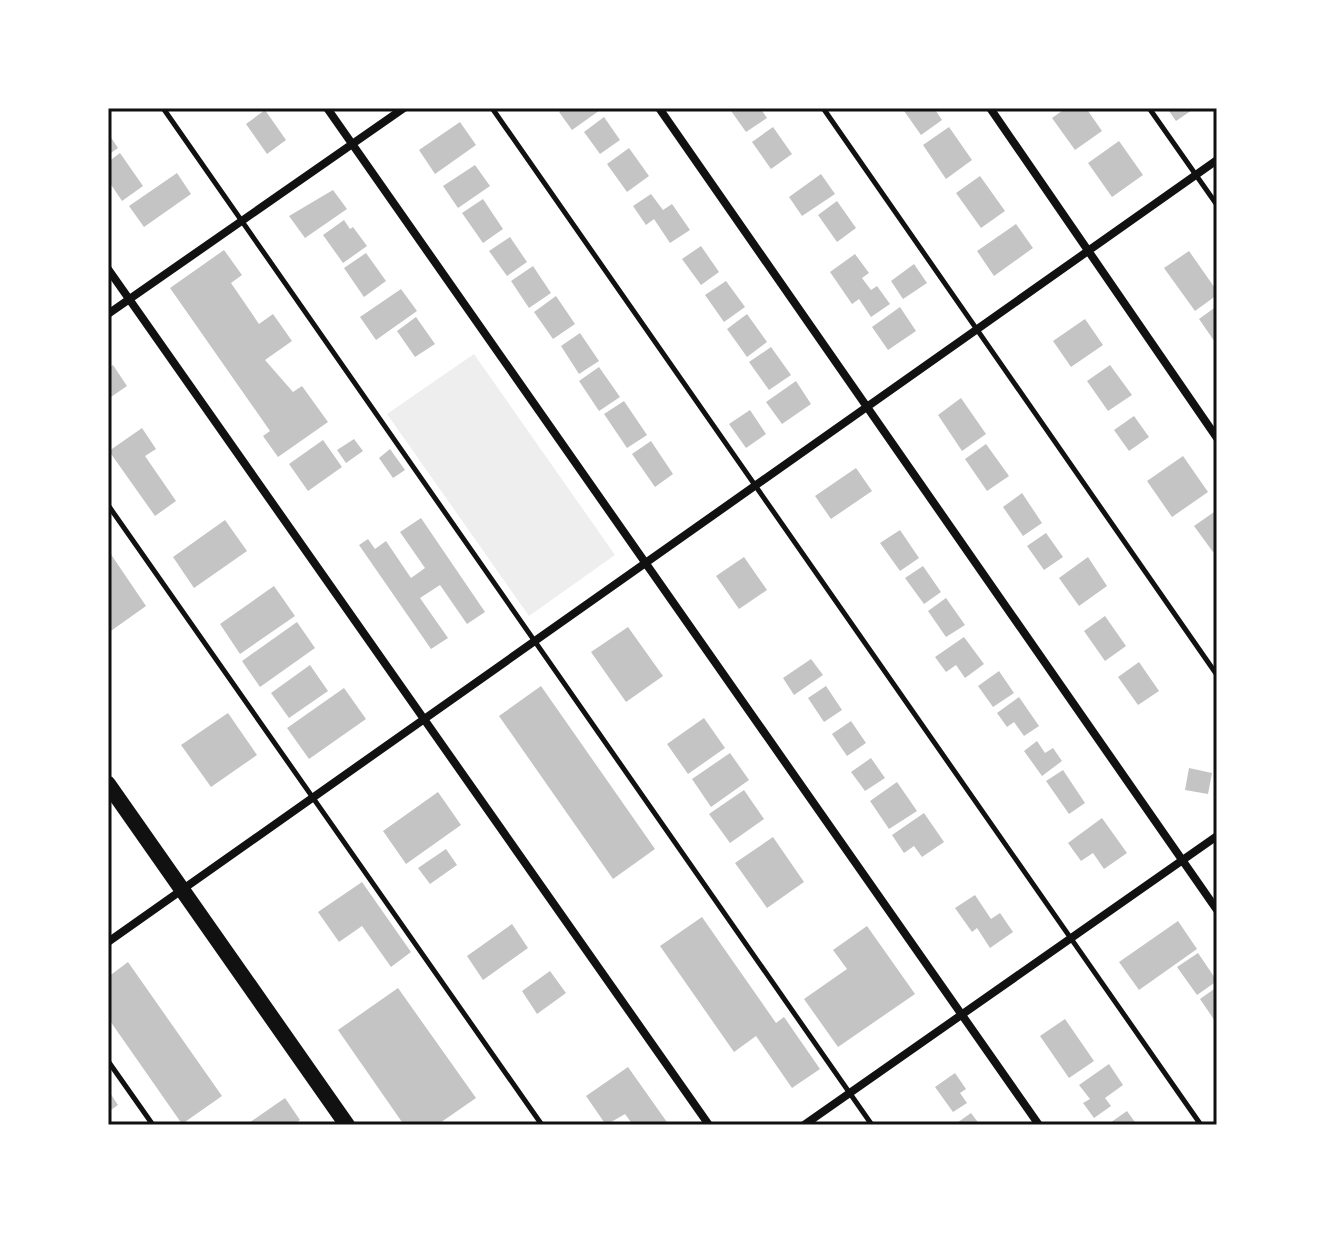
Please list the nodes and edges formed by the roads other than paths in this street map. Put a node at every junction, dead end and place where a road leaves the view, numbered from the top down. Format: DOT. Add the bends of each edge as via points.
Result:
graph roads {
  1 [pos="163,108"];
  2 [pos="327,108"];
  3 [pos="404,108"];
  4 [pos="492,108"];
  5 [pos="659,108"];
  6 [pos="823,108"];
  7 [pos="990,108"];
  8 [pos="1149,108"];
  9 [pos="352,145"];
  10 [pos="1217,160"];
  11 [pos="1196,175"];
  12 [pos="1217,205"];
  13 [pos="243,222"];
  14 [pos="1088,253"];
  15 [pos="108,269"];
  16 [pos="129,299"];
  17 [pos="108,314"];
  18 [pos="978,332"];
  19 [pos="867,410"];
  20 [pos="1217,438"];
  21 [pos="757,487"];
  22 [pos="108,505"];
  23 [pos="645,565"];
  24 [pos="536,641"];
  25 [pos="1217,675"];
  26 [pos="425,720"];
  27 [pos="108,784"];
  28 [pos="312,798"];
  29 [pos="1217,836"];
  30 [pos="1182,860"];
  31 [pos="182,890"];
  32 [pos="1217,910"];
  33 [pos="1070,938"];
  34 [pos="108,942"];
  35 [pos="962,1014"];
  36 [pos="108,1061"];
  37 [pos="850,1093"];
  38 [pos="153,1125"];
  39 [pos="347,1125"];
  40 [pos="542,1125"];
  41 [pos="709,1125"];
  42 [pos="804,1125"];
  43 [pos="872,1125"];
  44 [pos="1039,1125"];
  45 [pos="1201,1125"];
  1 -- 13 [label="lane"];
  2 -- 9 [label="street"];
  3 -- 9 [label="street"];
  4 -- 21 [label="lane"];
  5 -- 19 [label="street"];
  6 -- 18 [label="lane"];
  7 -- 14 [label="street"];
  8 -- 11 [label="lane"];
  9 -- 13 [label="street"];
  9 -- 23 [label="street"];
  10 -- 11 [label="street"];
  11 -- 12 [label="lane"];
  11 -- 14 [label="street"];
  13 -- 16 [label="street"];
  13 -- 24 [label="lane"];
  14 -- 18 [label="street"];
  14 -- 20 [label="street"];
  15 -- 16 [label="street"];
  16 -- 17 [label="street"];
  16 -- 26 [label="street"];
  18 -- 19 [label="street"];
  18 -- 25 [label="lane"];
  19 -- 21 [label="street"];
  19 -- 30 [label="street"];
  21 -- 23 [label="street"];
  21 -- 33 [label="lane"];
  22 -- 28 [label="lane"];
  23 -- 24 [label="street"];
  23 -- 35 [label="street"];
  24 -- 26 [label="street"];
  24 -- 37 [label="lane"];
  26 -- 28 [label="street"];
  26 -- 41 [label="street"];
  27 -- 31 [label="main road"];
  28 -- 31 [label="street"];
  28 -- 40 [label="lane"];
  29 -- 30 [label="street"];
  30 -- 32 [label="street"];
  30 -- 33 [label="street"];
  31 -- 34 [label="street"];
  31 -- 39 [label="main road"];
  33 -- 35 [label="street"];
  33 -- 45 [label="lane"];
  35 -- 37 [label="street"];
  35 -- 44 [label="street"];
  36 -- 38 [label="lane"];
  37 -- 42 [label="street"];
  37 -- 43 [label="lane"];
}
